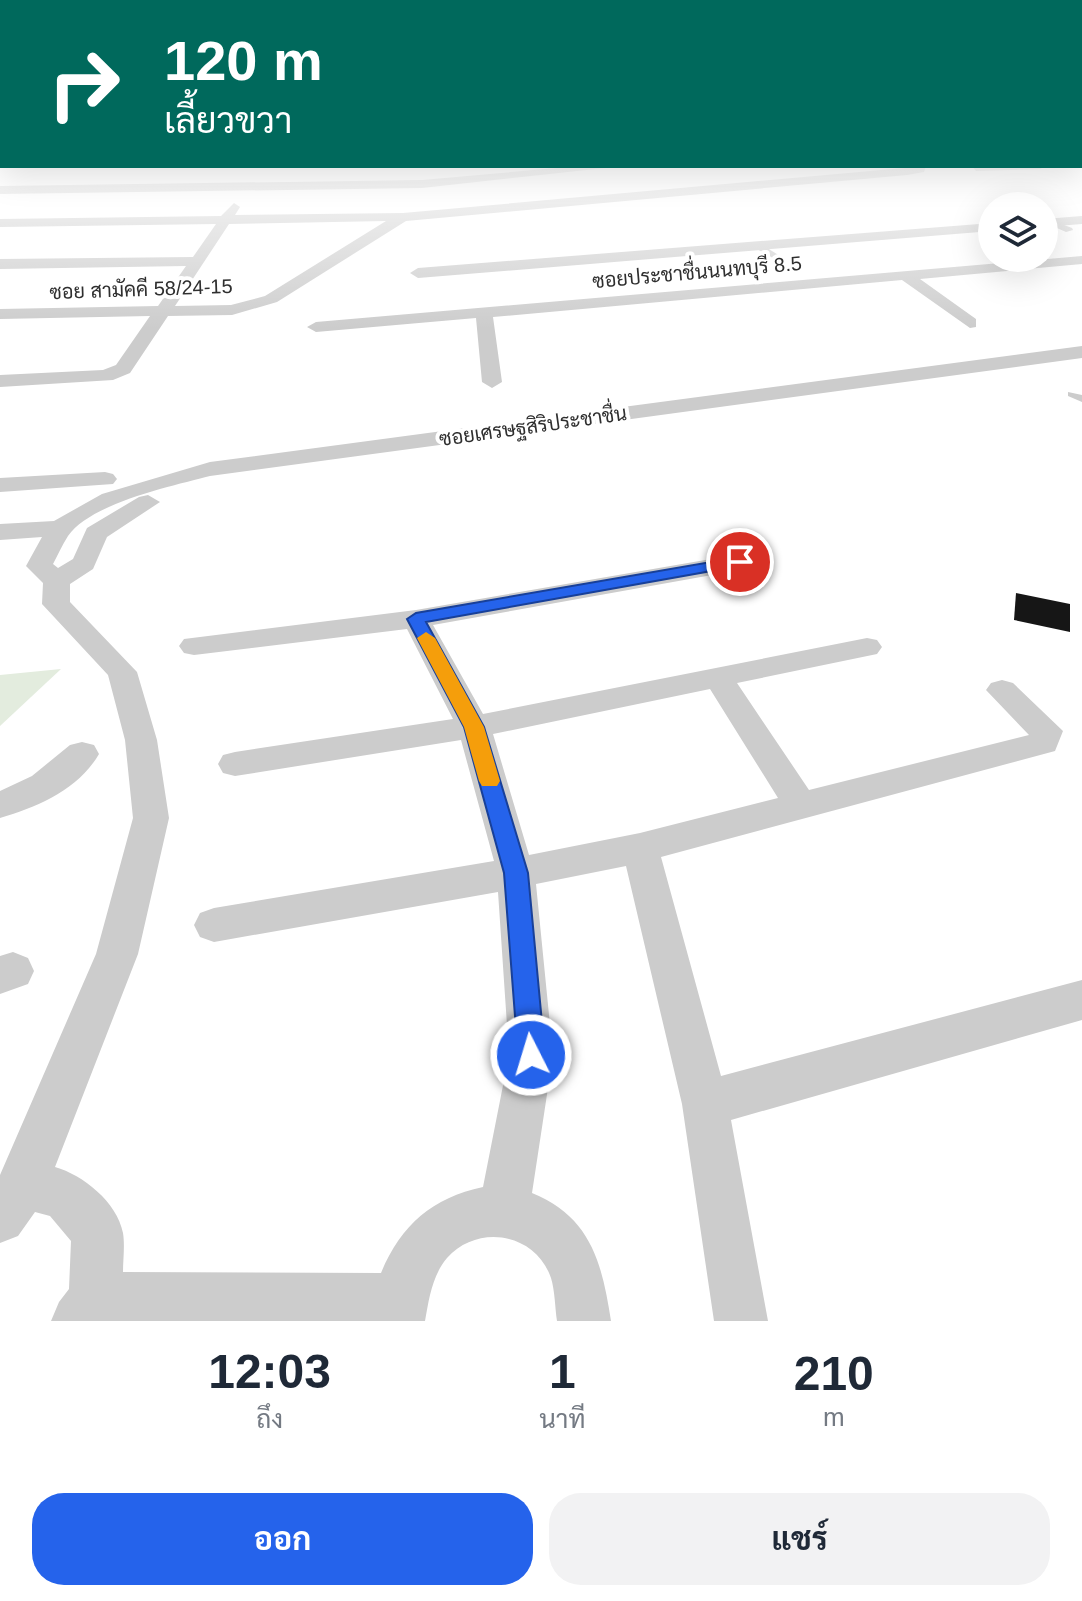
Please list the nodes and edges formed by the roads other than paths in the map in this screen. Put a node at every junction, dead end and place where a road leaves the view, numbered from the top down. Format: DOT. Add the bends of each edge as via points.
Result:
graph roads {
  1 [pos="236,206"];
  2 [pos="530,206"];
  3 [pos="403,217"];
  4 [pos="226,220"];
  5 [pos="1082,220"];
  6 [pos="1058,221"];
  7 [pos="0,223"];
  8 [pos="1058,226"];
  9 [pos="978,228"];
  10 [pos="1069,230"];
  11 [pos="758,246"];
  12 [pos="776,256"];
  13 [pos="1082,260"];
  14 [pos="197,261"];
  15 [pos="0,264"];
  16 [pos="418,273"];
  17 [pos="906,276"];
  18 [pos="164,311"];
  19 [pos="484,312"];
  20 [pos="0,314"];
  21 [pos="970,323"];
  22 [pos="316,327"];
  23 [pos="1082,352"];
  24 [pos="1082,363"];
  25 [pos="0,381"];
  26 [pos="492,382"];
  27 [pos="105,479"];
  28 [pos="0,485"];
  29 [pos="61,528"];
  30 [pos="0,532"];
  31 [pos="740,562"];
  32 [pos="57,581"];
  33 [pos="416,619"];
  34 [pos="194,646"];
  35 [pos="867,647"];
  36 [pos="717,676"];
  37 [pos="1002,690"];
  38 [pos="474,727"];
  39 [pos="82,754"];
  40 [pos="235,764"];
  41 [pos="0,805"];
  42 [pos="800,805"];
  43 [pos="640,848"];
  44 [pos="516,873"];
  45 [pos="214,925"];
  46 [pos="1082,1000"];
  47 [pos="705,1104"];
  48 [pos="12,1201"];
  49 [pos="504,1208"];
  50 [pos="87,1310"];
  51 [pos="398,1311"];
  52 [pos="584,1321"];
  53 [pos="741,1321"];
  1 -- 4 [label="street"];
  2 -- 3 [label="street"];
  3 -- 4 [label="street"];
  3 -- 18 [label="street, ซอย สามัคคี 58/24-15" via="259,304"];
  4 -- 7 [label="street"];
  4 -- 14 [label="street"];
  5 -- 6 [label="street"];
  8 -- 10 [label="lane"];
  9 -- 11 [label="street"];
  11 -- 12 [label="lane"];
  11 -- 16 [label="street"];
  13 -- 17 [label="street, ซอยประชาชื่นนนทบุรี 8.5"];
  14 -- 15 [label="street"];
  14 -- 18 [label="street"];
  17 -- 19 [label="street, ซอยประชาชื่นนนทบุรี 8.5"];
  17 -- 21 [label="street"];
  18 -- 20 [label="street, ซอย สามัคคี 58/24-15"];
  18 -- 25 [label="street" via="123,369 106,376"];
  19 -- 22 [label="street, ซอยประชาชื่นนนทบุรี 8.5"];
  19 -- 26 [label="street"];
  23 -- 29 [label="street, ซอยเศรษฐสิริประชาชื่น" via="210,469 105,502"];
  24 -- 32 [label="street, ซอยเศรษฐสิริประชาชื่น" via="204,484 137,506 96,533 84,563"];
  27 -- 28 [label="street"];
  29 -- 30 [label="street"];
  29 -- 32 [label="street, ซอยเศรษฐสิริประชาชื่น" via="39,566"];
  31 -- 33 [label="street"];
  32 -- 48 [label="street, ซอยเศรษฐสิริประชาชื่น" via="56,604 122,672 141,740 151,818 117,954"];
  33 -- 34 [label="street"];
  33 -- 38 [label="street"];
  35 -- 36 [label="street"];
  36 -- 38 [label="street"];
  36 -- 42 [label="street"];
  37 -- 42 [label="street" via="1047,731 1043,743"];
  38 -- 40 [label="street"];
  38 -- 44 [label="street"];
  39 -- 41 [label="street" via="37,793"];
  42 -- 43 [label="street"];
  43 -- 44 [label="street"];
  43 -- 47 [label="street"];
  44 -- 45 [label="street"];
  44 -- 49 [label="street" via="531,1055"];
  46 -- 47 [label="street"];
  47 -- 53 [label="street"];
  48 -- 50 [label="street" via="65,1195 97,1232"];
  49 -- 51 [label="street" via="476,1209 449,1220 427,1241 408,1268"];
  49 -- 52 [label="street" via="532,1216 557,1235 575,1262"];
  50 -- 51 [label="street"];
}
